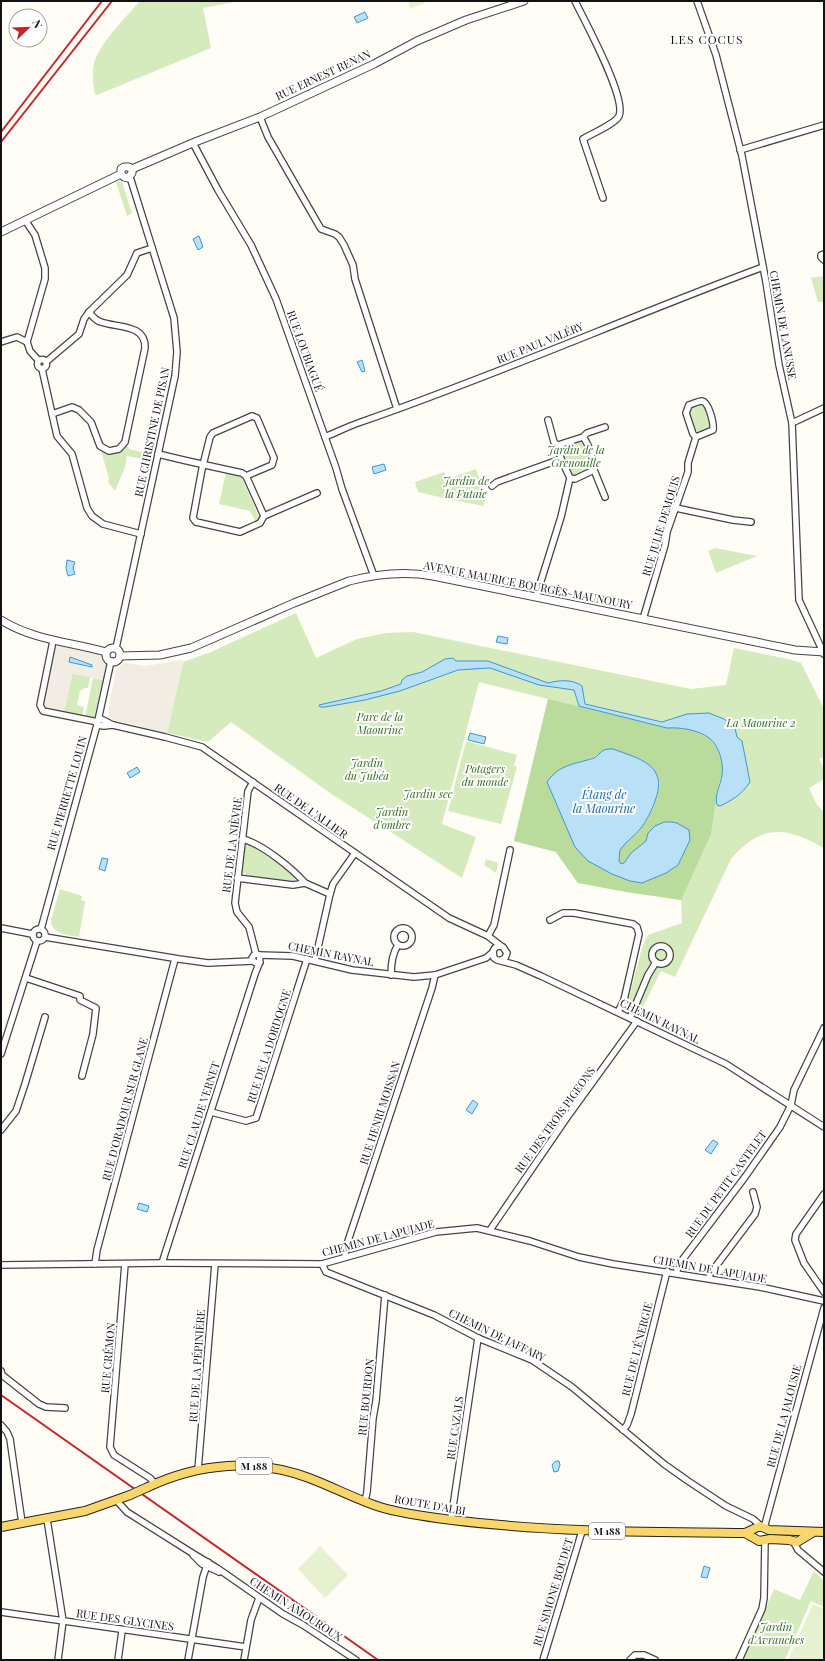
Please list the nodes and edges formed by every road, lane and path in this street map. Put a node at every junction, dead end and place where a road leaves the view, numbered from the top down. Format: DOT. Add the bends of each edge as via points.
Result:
graph roads {
  1 [pos="524,1"];
  2 [pos="575,1"];
  3 [pos="697,1"];
  4 [pos="260,117"];
  5 [pos="824,125"];
  6 [pos="193,143"];
  7 [pos="740,150"];
  8 [pos="131,173"];
  9 [pos="603,198"];
  10 [pos="24,220"];
  11 [pos="1,232"];
  12 [pos="152,248"];
  13 [pos="824,254"];
  14 [pos="824,260"];
  15 [pos="762,267"];
  16 [pos="89,312"];
  17 [pos="1,342"];
  18 [pos="27,342"];
  19 [pos="39,361"];
  20 [pos="46,362"];
  21 [pos="42,369"];
  22 [pos="824,408"];
  23 [pos="397,409"];
  24 [pos="52,414"];
  25 [pos="548,420"];
  26 [pos="792,423"];
  27 [pos="605,427"];
  28 [pos="325,437"];
  29 [pos="583,437"];
  30 [pos="696,437"];
  31 [pos="558,446"];
  32 [pos="158,454"];
  33 [pos="561,459"];
  34 [pos="204,464"];
  35 [pos="594,470"];
  36 [pos="246,476"];
  37 [pos="570,478"];
  38 [pos="492,486"];
  39 [pos="317,493"];
  40 [pos="605,497"];
  41 [pos="676,508"];
  42 [pos="263,518"];
  43 [pos="751,522"];
  44 [pos="141,534"];
  45 [pos="374,576"];
  46 [pos="536,597"];
  47 [pos="643,619"];
  48 [pos="1,620"];
  49 [pos="53,641"];
  50 [pos="116,648"];
  51 [pos="106,652"];
  52 [pos="824,653"];
  53 [pos="120,656"];
  54 [pos="111,662"];
  55 [pos="98,722"];
  56 [pos="253,782"];
  57 [pos="242,839"];
  58 [pos="510,850"];
  59 [pos="355,853"];
  60 [pos="237,878"];
  61 [pos="305,883"];
  62 [pos="330,894"];
  63 [pos="550,920"];
  64 [pos="1,928"];
  65 [pos="41,929"];
  66 [pos="32,934"];
  67 [pos="488,936"];
  68 [pos="45,937"];
  69 [pos="37,941"];
  70 [pos="398,945"];
  71 [pos="501,946"];
  72 [pos="493,951"];
  73 [pos="507,955"];
  74 [pos="175,959"];
  75 [pos="256,959"];
  76 [pos="307,959"];
  77 [pos="479,960"];
  78 [pos="499,960"];
  79 [pos="315,961"];
  80 [pos="656,962"];
  81 [pos="516,965"];
  82 [pos="391,975"];
  83 [pos="435,975"];
  84 [pos="26,978"];
  85 [pos="618,1012"];
  86 [pos="45,1017"];
  87 [pos="630,1018"];
  88 [pos="637,1021"];
  89 [pos="824,1028"];
  90 [pos="1,1054"];
  91 [pos="82,1076"];
  92 [pos="791,1105"];
  93 [pos="211,1112"];
  94 [pos="824,1127"];
  95 [pos="1,1130"];
  96 [pos="752,1192"];
  97 [pos="824,1194"];
  98 [pos="490,1230"];
  99 [pos="346,1257"];
  100 [pos="162,1263"];
  101 [pos="95,1264"];
  102 [pos="125,1264"];
  103 [pos="215,1264"];
  104 [pos="322,1264"];
  105 [pos="1,1266"];
  106 [pos="666,1271"];
  107 [pos="677,1273"];
  108 [pos="709,1278"];
  109 [pos="823,1289"];
  110 [pos="385,1295"];
  111 [pos="824,1301"];
  112 [pos="824,1308"];
  113 [pos="478,1338"];
  114 [pos="1,1370"];
  115 [pos="65,1408"];
  116 [pos="1,1425"];
  117 [pos="623,1430"];
  118 [pos="198,1470"];
  119 [pos="152,1485"];
  120 [pos="117,1501"];
  121 [pos="365,1501"];
  122 [pos="47,1519"];
  123 [pos="451,1520"];
  124 [pos="22,1523"];
  125 [pos="1,1527"];
  126 [pos="582,1531"];
  127 [pos="824,1532"];
  128 [pos="758,1533"];
  129 [pos="797,1537"];
  130 [pos="207,1564"];
  131 [pos="824,1572"];
  132 [pos="259,1598"];
  133 [pos="1,1612"];
  134 [pos="63,1621"];
  135 [pos="122,1631"];
  136 [pos="191,1640"];
  137 [pos="246,1647"];
  138 [pos="58,1660"];
  139 [pos="118,1660"];
  140 [pos="188,1660"];
  141 [pos="244,1660"];
  142 [pos="356,1660"];
  143 [pos="543,1660"];
  144 [pos="630,1660"];
  145 [pos="655,1660"];
  146 [pos="739,1660"];
  1 -- 4 [label="street, RUE ERNEST RENAN" via="466,20 417,41"];
  2 -- 9 [label="street" via="607,67 620,106 620,115 616,120 583,139"];
  3 -- 7 [label="street, CHEMIN DE LANUSSE" via="716,55"];
  4 -- 6 [label="street, RUE ERNEST RENAN"];
  4 -- 23 [label="street" via="268,137 321,229 339,237 353,265 354,279"];
  5 -- 7 [label="street"];
  6 -- 8 [label="street, RUE ERNEST RENAN"];
  6 -- 28 [label="street, RUE LOUBIAGUÉ" via="251,245 276,299"];
  7 -- 15 [label="street, CHEMIN DE LANUSSE"];
  8 -- 10 [label="street, RUE ERNEST RENAN" via="129,167 124,167 121,174"];
  8 -- 12 [label="street, RUE CHRISTINE DE PISAN"];
  10 -- 11 [label="street"];
  10 -- 18 [label="street" via="35,235 46,268"];
  12 -- 16 [label="street" via="137,253 127,275"];
  12 -- 32 [label="street, RUE CHRISTINE DE PISAN" via="174,318 177,352 175,376"];
  13 -- 14 [label="street" via="821,255"];
  15 -- 23 [label="street, RUE PAUL VALÉRY"];
  15 -- 26 [label="street, CHEMIN DE LANUSSE"];
  16 -- 20 [label="street" via="84,318 79,334"];
  16 -- 24 [label="street" via="99,322 138,330 145,338 125,442 119,449 110,451 100,446 93,427 79,410 72,407"];
  17 -- 18 [label="street" via="17,337"];
  18 -- 19 [label="street" via="30,351"];
  19 -- 20 [label="street"];
  19 -- 21 [label="street" via="38,365"];
  20 -- 21 [label="street" via="47,366"];
  21 -- 24 [label="street"];
  22 -- 26 [label="street"];
  23 -- 28 [label="street, RUE PAUL VALÉRY"];
  24 -- 44 [label="street" via="57,436 72,454 86,505 92,516 103,524"];
  25 -- 31 [label="street" via="554,442"];
  26 -- 52 [label="street, CHEMIN DE LANUSSE" via="799,600"];
  27 -- 29 [label="street"];
  28 -- 45 [label="street, RUE LOUBIAGUÉ"];
  29 -- 31 [label="street"];
  29 -- 35 [label="street"];
  30 -- 30 [label="street" via="710,432 714,425 708,406 701,401 690,405 686,413"];
  30 -- 41 [label="street, RUE JULIE DEMOUIS"];
  31 -- 33 [label="street"];
  32 -- 34 [label="street"];
  32 -- 44 [label="street, RUE CHRISTINE DE PISAN"];
  33 -- 37 [label="street"];
  33 -- 38 [label="street"];
  34 -- 36 [label="street"];
  34 -- 36 [label="street" via="213,433 252,416 257,418 274,458 272,465"];
  34 -- 42 [label="street" via="193,518 196,522 240,532"];
  35 -- 37 [label="street" via="575,479"];
  35 -- 40 [label="street"];
  36 -- 42 [label="street"];
  37 -- 46 [label="street" via="561,517"];
  39 -- 42 [label="street"];
  41 -- 43 [label="street"];
  41 -- 47 [label="street, RUE JULIE DEMOUIS"];
  44 -- 50 [label="street, RUE CHRISTINE DE PISAN"];
  45 -- 46 [label="street, AVENUE MAURICE BOURGÈS-MAUNOURY" via="427,575"];
  45 -- 53 [label="street, AVENUE MAURICE BOURGÈS-MAUNOURY" via="334,586 181,651"];
  46 -- 47 [label="street, AVENUE MAURICE BOURGÈS-MAUNOURY"];
  47 -- 52 [label="street, AVENUE MAURICE BOURGÈS-MAUNOURY" via="795,650"];
  48 -- 49 [label="street" via="25,632"];
  49 -- 51 [label="street"];
  49 -- 55 [label="street, RUE DE L'ALLIER" via="41,709"];
  50 -- 51 [label="street"];
  50 -- 53 [label="street"];
  51 -- 54 [label="street" via="106,657"];
  53 -- 54 [label="street" via="118,660"];
  54 -- 55 [label="street, RUE PIERRETTE LOUIN"];
  55 -- 56 [label="street, RUE DE L'ALLIER" via="196,744"];
  55 -- 65 [label="street, RUE PIERRETTE LOUIN"];
  56 -- 57 [label="street, RUE DE LA NIÈVRE" via="248,791"];
  56 -- 59 [label="street, RUE DE L'ALLIER"];
  57 -- 60 [label="street, RUE DE LA NIÈVRE"];
  57 -- 61 [label="street" via="254,843 296,872"];
  58 -- 67 [label="street" via="494,924"];
  59 -- 62 [label="street" via="333,884"];
  59 -- 67 [label="street, RUE DE L'ALLIER" via="449,918"];
  60 -- 61 [label="street" via="293,885"];
  60 -- 75 [label="street, RUE DE LA NIÈVRE" via="235,908 250,927"];
  61 -- 62 [label="street"];
  62 -- 79 [label="street"];
  63 -- 85 [label="street" via="563,913 574,913 637,927 639,934 624,1000"];
  64 -- 66 [label="street"];
  65 -- 66 [label="street"];
  65 -- 68 [label="street"];
  66 -- 69 [label="street"];
  67 -- 71 [label="street, RUE DE L'ALLIER"];
  67 -- 72 [label="street"];
  68 -- 69 [label="street"];
  68 -- 74 [label="street, CHEMIN RAYNAL"];
  69 -- 84 [label="street"];
  70 -- 82 [label="street"];
  71 -- 72 [label="street"];
  71 -- 73 [label="street" via="505,948"];
  72 -- 77 [label="street, CHEMIN RAYNAL" via="490,956"];
  72 -- 78 [label="street" via="494,958"];
  73 -- 78 [label="street"];
  73 -- 81 [label="street, CHEMIN RAYNAL"];
  74 -- 75 [label="street, CHEMIN RAYNAL" via="208,963"];
  74 -- 101 [label="street, RUE D'ORADOUR SUR GLANE"];
  75 -- 76 [label="street, CHEMIN RAYNAL" via="273,955"];
  75 -- 93 [label="street, RUE CLAUDE VERNET" via="255,974"];
  76 -- 79 [label="street, CHEMIN RAYNAL"];
  76 -- 93 [label="street, RUE DE LA DORDOGNE" via="256,1118 246,1121"];
  77 -- 78 [label="street, CHEMIN RAYNAL"];
  77 -- 83 [label="street, CHEMIN RAYNAL"];
  78 -- 81 [label="street, CHEMIN RAYNAL"];
  79 -- 82 [label="street, CHEMIN RAYNAL" via="352,970"];
  80 -- 87 [label="street"];
  81 -- 85 [label="street, CHEMIN RAYNAL"];
  82 -- 83 [label="street, CHEMIN RAYNAL"];
  83 -- 99 [label="street, RUE HENRI MOISSAN" via="348,1241"];
  84 -- 90 [label="street"];
  84 -- 91 [label="street" via="80,996 80,1000 96,1008 93,1034"];
  85 -- 87 [label="street, CHEMIN RAYNAL"];
  86 -- 95 [label="street" via="18,1105"];
  87 -- 88 [label="street, CHEMIN RAYNAL"];
  88 -- 92 [label="street, CHEMIN RAYNAL" via="726,1064"];
  88 -- 98 [label="street, RUE DES TROIS PIGEONS"];
  89 -- 92 [label="street" via="794,1090"];
  92 -- 94 [label="street"];
  92 -- 107 [label="street, RUE DU PETIT CASTELET" via="762,1154 684,1259"];
  93 -- 100 [label="street, RUE CLAUDE VERNET"];
  96 -- 108 [label="street" via="757,1207 755,1214"];
  97 -- 109 [label="street" via="796,1234 795,1240 811,1276"];
  98 -- 99 [label="street, CHEMIN DE LAPUJADE" via="470,1228 436,1232"];
  98 -- 106 [label="street, CHEMIN DE LAPUJADE" via="579,1257"];
  99 -- 104 [label="street, CHEMIN DE LAPUJADE"];
  100 -- 102 [label="street, CHEMIN DE LAPUJADE"];
  100 -- 103 [label="street, CHEMIN DE LAPUJADE"];
  101 -- 102 [label="street, CHEMIN DE LAPUJADE"];
  101 -- 105 [label="street, CHEMIN DE LAPUJADE"];
  102 -- 119 [label="street, RUE CRÉMON" via="110,1447 112,1453 150,1478"];
  103 -- 104 [label="street, CHEMIN DE LAPUJADE"];
  103 -- 118 [label="street, RUE DE LA PÉPINIÈRE"];
  104 -- 110 [label="street, CHEMIN DE JAFFARY" via="326,1272"];
  106 -- 107 [label="street, CHEMIN DE LAPUJADE"];
  106 -- 117 [label="street, RUE DE L'ÉNERGIE" via="631,1414"];
  107 -- 108 [label="street, CHEMIN DE LAPUJADE"];
  108 -- 111 [label="street, CHEMIN DE LAPUJADE"];
  110 -- 113 [label="street, CHEMIN DE JAFFARY" via="434,1315"];
  110 -- 121 [label="street, RUE BOURDON"];
  112 -- 128 [label="street, RUE DE LA JALOUSIE"];
  113 -- 117 [label="street, CHEMIN DE JAFFARY" via="532,1360 572,1387"];
  113 -- 123 [label="street, RUE CAZALS"];
  114 -- 115 [label="street" via="2,1375 38,1404"];
  116 -- 124 [label="street" via="10,1439"];
  117 -- 128 [label="street, CHEMIN DE JAFFARY" via="688,1482 753,1519"];
  118 -- 119 [label="main road, ROUTE D'ALBI / M 188"];
  118 -- 121 [label="main road, ROUTE D'ALBI / M 188" via="227,1466 280,1469"];
  119 -- 120 [label="main road, ROUTE D'ALBI / M 188, bridge"];
  120 -- 122 [label="main road, M 188"];
  120 -- 130 [label="street, CHEMIN AMOUROUX" via="127,1512"];
  121 -- 123 [label="main road, ROUTE D'ALBI / M 188" via="407,1513"];
  122 -- 124 [label="main road, M 188"];
  122 -- 134 [label="street"];
  123 -- 126 [label="main road, ROUTE D'ALBI / M 188" via="497,1526"];
  124 -- 125 [label="main road, M 188"];
  126 -- 128 [label="main road, ROUTE D'ALBI / M 188"];
  126 -- 143 [label="street, RUE SIMONE BOUDET"];
  127 -- 129 [label="main road, ROUTE D'ALBI / M 188"];
  128 -- 129 [label="main road, ROUTE D'ALBI / M 188"];
  128 -- 146 [label="street" via="764,1554 764,1598"];
  129 -- 131 [label="street" via="798,1550"];
  130 -- 132 [label="street, CHEMIN AMOUROUX"];
  130 -- 136 [label="street"];
  132 -- 137 [label="street" via="251,1620"];
  132 -- 142 [label="street, CHEMIN AMOUROUX"];
  133 -- 134 [label="street, RUE DES GLYCINES"];
  134 -- 135 [label="street, RUE DES GLYCINES"];
  134 -- 138 [label="street"];
  135 -- 136 [label="street, RUE DES GLYCINES"];
  135 -- 139 [label="street"];
  136 -- 137 [label="street, RUE DES GLYCINES"];
  136 -- 140 [label="street"];
  137 -- 141 [label="street"];
  144 -- 145 [label="street" via="640,1654"];
}
